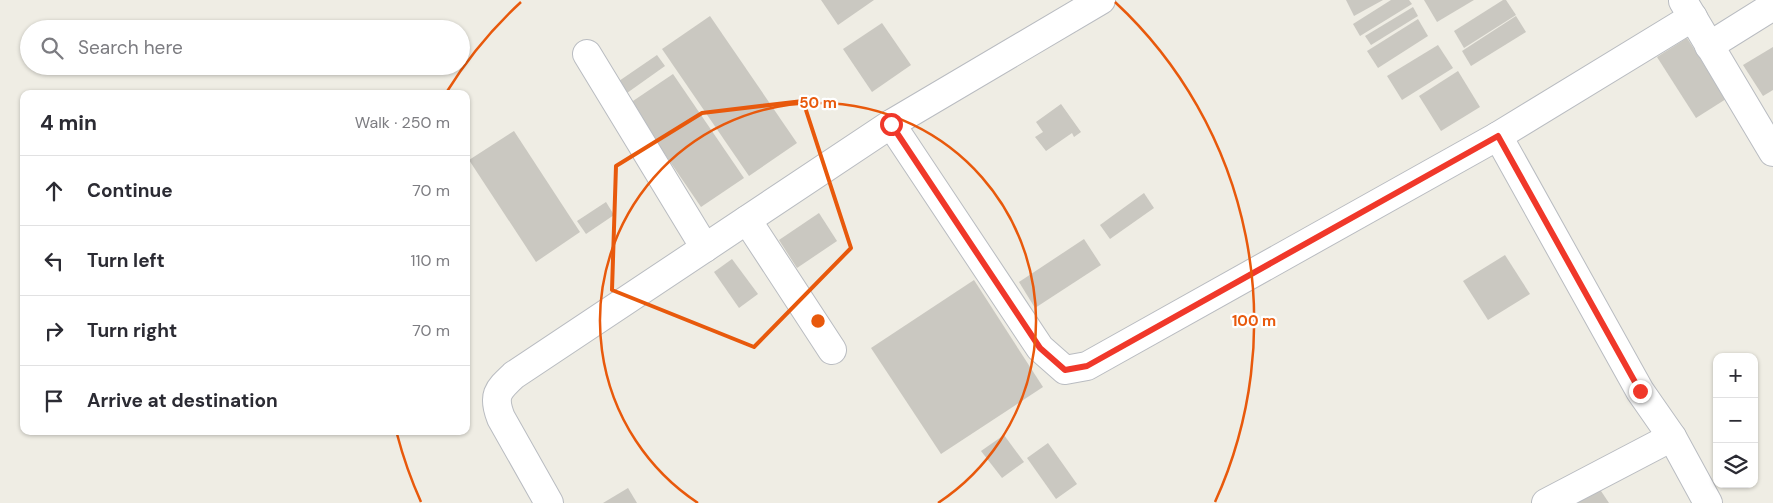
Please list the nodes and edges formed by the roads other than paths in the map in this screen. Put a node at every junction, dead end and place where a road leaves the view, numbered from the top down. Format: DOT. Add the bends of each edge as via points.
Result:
graph roads {
  1 [pos="1101,0"];
  2 [pos="1773,6"];
  3 [pos="1072,7"];
  4 [pos="1688,8"];
  5 [pos="1709,46"];
  6 [pos="587,54"];
  7 [pos="891,124"];
  8 [pos="1498,136"];
  9 [pos="1773,152"];
  10 [pos="747,220"];
  11 [pos="705,248"];
  12 [pos="832,350"];
  13 [pos="1672,437"];
  14 [pos="549,503"];
  15 [pos="1546,503"];
  16 [pos="1708,503"];
  1 -- 3 [label="street"];
  2 -- 5 [label="street"];
  3 -- 7 [label="street"];
  4 -- 5 [label="street"];
  4 -- 8 [label="street"];
  5 -- 9 [label="street"];
  6 -- 11 [label="street"];
  7 -- 8 [label="street" via="1040,348 1065,370 1087,366"];
  7 -- 10 [label="street"];
  8 -- 13 [label="street" via="1640,391"];
  10 -- 11 [label="street"];
  10 -- 12 [label="street"];
  11 -- 14 [label="street" via="514,375 499,389 496,405 501,418"];
  13 -- 15 [label="street"];
  13 -- 16 [label="street"];
}
